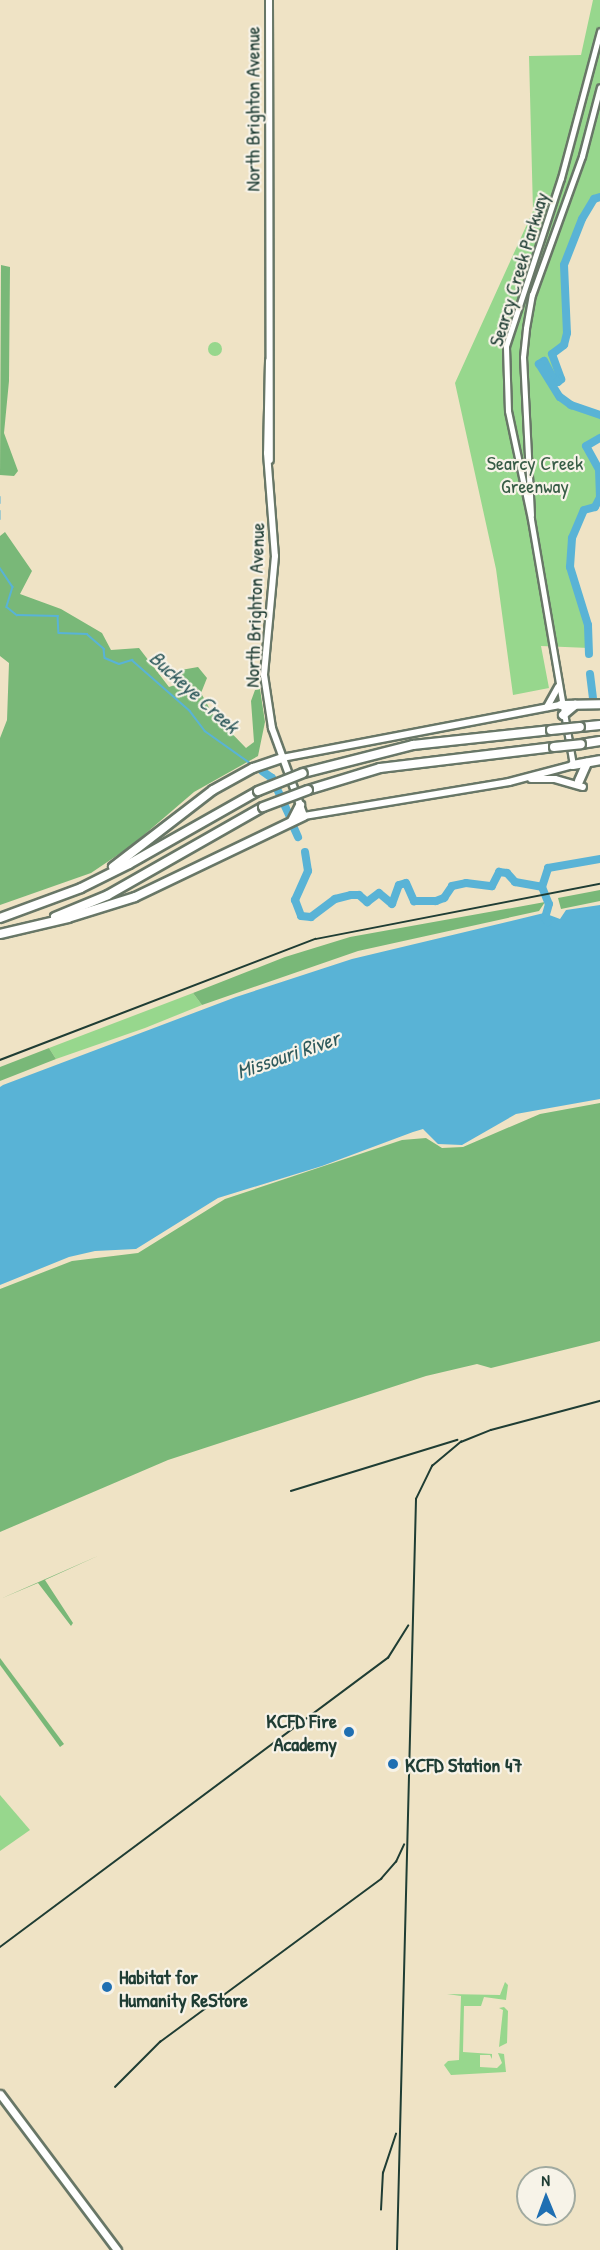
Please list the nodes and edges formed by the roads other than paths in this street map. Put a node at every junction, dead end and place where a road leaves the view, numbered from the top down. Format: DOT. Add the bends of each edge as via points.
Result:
graph roads {
  1 [pos="269,0"];
  2 [pos="600,31"];
  3 [pos="600,87"];
  4 [pos="531,519"];
  5 [pos="558,687"];
  6 [pos="577,704"];
  7 [pos="600,704"];
  8 [pos="561,705"];
  9 [pos="547,708"];
  10 [pos="563,715"];
  11 [pos="600,724"];
  12 [pos="600,741"];
  13 [pos="282,758"];
  14 [pos="600,760"];
  15 [pos="587,763"];
  16 [pos="573,765"];
  17 [pos="521,780"];
  18 [pos="581,784"];
  19 [pos="300,805"];
  20 [pos="304,816"];
  21 [pos="290,822"];
  22 [pos="81,888"];
  23 [pos="0,918"];
  24 [pos="34,925"];
  25 [pos="0,934"];
  26 [pos="0,2094"];
  27 [pos="117,2250"];
  1 -- 13 [label="main road, North Brighton Avenue" via="270,461 275,556 264,675 272,728"];
  2 -- 4 [label="street, Searcy Creek Parkway" via="561,178 506,346 508,411"];
  3 -- 4 [label="street, Searcy Creek Parkway" via="582,156 532,295 526,328 523,357"];
  4 -- 5 [label="street, Searcy Creek Parkway"];
  5 -- 8 [label="street, Searcy Creek Parkway"];
  5 -- 9 [label="main road"];
  6 -- 7 [label="highway"];
  6 -- 8 [label="highway"];
  6 -- 10 [label="highway"];
  8 -- 9 [label="main road"];
  8 -- 10 [label="street, Searcy Creek Parkway"];
  9 -- 13 [label="main road"];
  10 -- 16 [label="street, Searcy Creek Parkway"];
  11 -- 22 [label="highway, bridge" via="413,745 303,773 258,791"];
  12 -- 24 [label="highway, bridge" via="380,768 308,790 263,807 108,895"];
  13 -- 19 [label="main road, North Brighton Avenue"];
  13 -- 22 [label="highway" via="253,768 213,790 129,857"];
  14 -- 15 [label="highway"];
  15 -- 16 [label="highway"];
  15 -- 18 [label="highway"];
  16 -- 17 [label="main road"];
  17 -- 18 [label="main road" via="555,779"];
  17 -- 20 [label="main road"];
  19 -- 20 [label="main road, North Brighton Avenue"];
  19 -- 21 [label="highway"];
  20 -- 21 [label="highway"];
  21 -- 24 [label="highway" via="135,897"];
  22 -- 23 [label="highway"];
  24 -- 25 [label="highway"];
  26 -- 27 [label="main road"];
}
